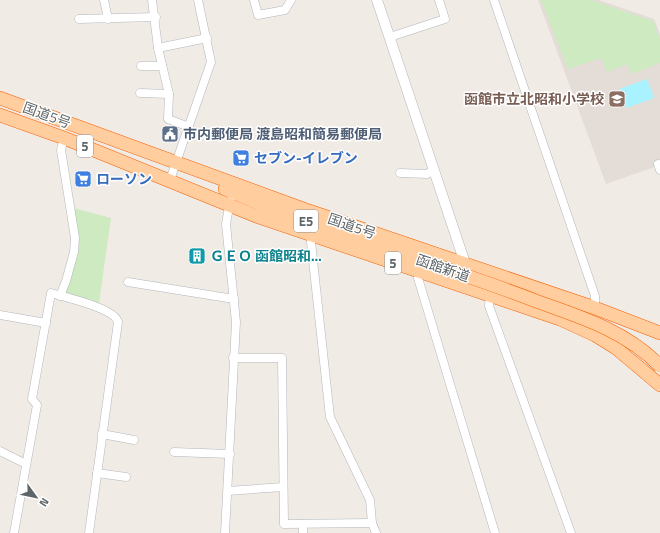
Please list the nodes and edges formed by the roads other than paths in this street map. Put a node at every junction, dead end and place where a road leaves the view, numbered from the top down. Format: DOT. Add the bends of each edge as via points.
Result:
graph roads {
  1 [pos="104,0"];
  2 [pos="152,0"];
  3 [pos="198,0"];
  4 [pos="254,0"];
  5 [pos="291,0"];
  6 [pos="377,0"];
  7 [pos="439,0"];
  8 [pos="494,0"];
  9 [pos="156,17"];
  10 [pos="79,19"];
  11 [pos="108,19"];
  12 [pos="390,37"];
  13 [pos="207,38"];
  14 [pos="158,48"];
  15 [pos="141,66"];
  16 [pos="162,66"];
  17 [pos="140,93"];
  18 [pos="169,94"];
  19 [pos="0,98"];
  20 [pos="0,114"];
  21 [pos="189,128"];
  22 [pos="64,138"];
  23 [pos="176,163"];
  24 [pos="434,170"];
  25 [pos="400,173"];
  26 [pos="170,180"];
  27 [pos="232,199"];
  28 [pos="315,224"];
  29 [pos="466,266"];
  30 [pos="418,278"];
  31 [pos="128,282"];
  32 [pos="60,296"];
  33 [pos="490,296"];
  34 [pos="234,299"];
  35 [pos="595,308"];
  36 [pos="0,315"];
  37 [pos="46,323"];
  38 [pos="659,333"];
  39 [pos="616,348"];
  40 [pos="233,358"];
  41 [pos="659,359"];
  42 [pos="646,373"];
  43 [pos="660,385"];
  44 [pos="660,393"];
  45 [pos="102,434"];
  46 [pos="134,440"];
  47 [pos="0,451"];
  48 [pos="174,452"];
  49 [pos="230,454"];
  50 [pos="26,464"];
  51 [pos="97,473"];
  52 [pos="126,477"];
  53 [pos="283,487"];
  54 [pos="228,491"];
  55 [pos="372,523"];
  56 [pos="303,524"];
  57 [pos="14,533"];
  58 [pos="89,533"];
  59 [pos="225,533"];
  60 [pos="303,533"];
  61 [pos="376,533"];
  62 [pos="495,533"];
  63 [pos="571,533"];
  1 -- 11 [label="street"];
  2 -- 9 [label="street"];
  3 -- 13 [label="street"];
  4 -- 5 [label="street" via="258,14 285,10"];
  6 -- 12 [label="street"];
  7 -- 12 [label="street" via="445,19"];
  8 -- 35 [label="street" via="595,296"];
  9 -- 11 [label="street"];
  9 -- 14 [label="street"];
  10 -- 11 [label="street"];
  12 -- 24 [label="street"];
  13 -- 14 [label="street"];
  13 -- 21 [label="street" via="211,62"];
  14 -- 16 [label="street"];
  15 -- 16 [label="street"];
  16 -- 18 [label="street"];
  17 -- 18 [label="street"];
  18 -- 21 [label="street" via="168,119"];
  19 -- 23 [label="highway, 国道5号 / 5"];
  20 -- 22 [label="highway, 国道5号 / 5"];
  21 -- 23 [label="street"];
  22 -- 26 [label="highway, 国道5号 / 5"];
  22 -- 32 [label="street" via="61,150 75,238 74,252"];
  23 -- 26 [label="street"];
  23 -- 27 [label="highway, 函館新道 / E5"];
  23 -- 28 [label="highway, 国道5号 / 5"];
  24 -- 25 [label="street" via="427,174"];
  24 -- 29 [label="street"];
  26 -- 27 [label="highway, 国道5号 / 5"];
  27 -- 28 [label="highway, 函館新道 / E5"];
  27 -- 34 [label="street" via="226,224"];
  28 -- 29 [label="highway, 国道5号 / 5"];
  28 -- 33 [label="highway, 国道5号 / 5"];
  28 -- 41 [label="highway, 函館新道 / E5, bridge" via="591,320"];
  28 -- 55 [label="street" via="311,242 330,416 370,500"];
  29 -- 35 [label="highway, 国道5号 / 5"];
  30 -- 62 [label="street"];
  31 -- 34 [label="street"];
  32 -- 37 [label="street" via="51,293"];
  32 -- 45 [label="street" via="106,310 117,318"];
  33 -- 39 [label="highway, 国道5号 / 5" via="560,319"];
  33 -- 63 [label="street" via="489,306"];
  34 -- 40 [label="street" via="236,322"];
  35 -- 38 [label="highway, 国道5号 / 5"];
  36 -- 37 [label="street"];
  37 -- 50 [label="street" via="32,399 37,405"];
  39 -- 41 [label="highway, 国道5号 / 5" via="642,358"];
  39 -- 42 [label="highway, 国道5号 / 5"];
  40 -- 49 [label="street"];
  40 -- 53 [label="street" via="282,358"];
  42 -- 43 [label="highway, 国道5号 / 5"];
  42 -- 44 [label="highway, 5"];
  45 -- 46 [label="street"];
  45 -- 51 [label="street"];
  47 -- 50 [label="street"];
  48 -- 49 [label="street"];
  49 -- 54 [label="street"];
  50 -- 57 [label="street"];
  51 -- 52 [label="street"];
  51 -- 58 [label="street"];
  53 -- 54 [label="street"];
  53 -- 56 [label="street" via="284,524"];
  54 -- 59 [label="street"];
  55 -- 56 [label="street"];
  55 -- 61 [label="street"];
  56 -- 60 [label="street"];
}
